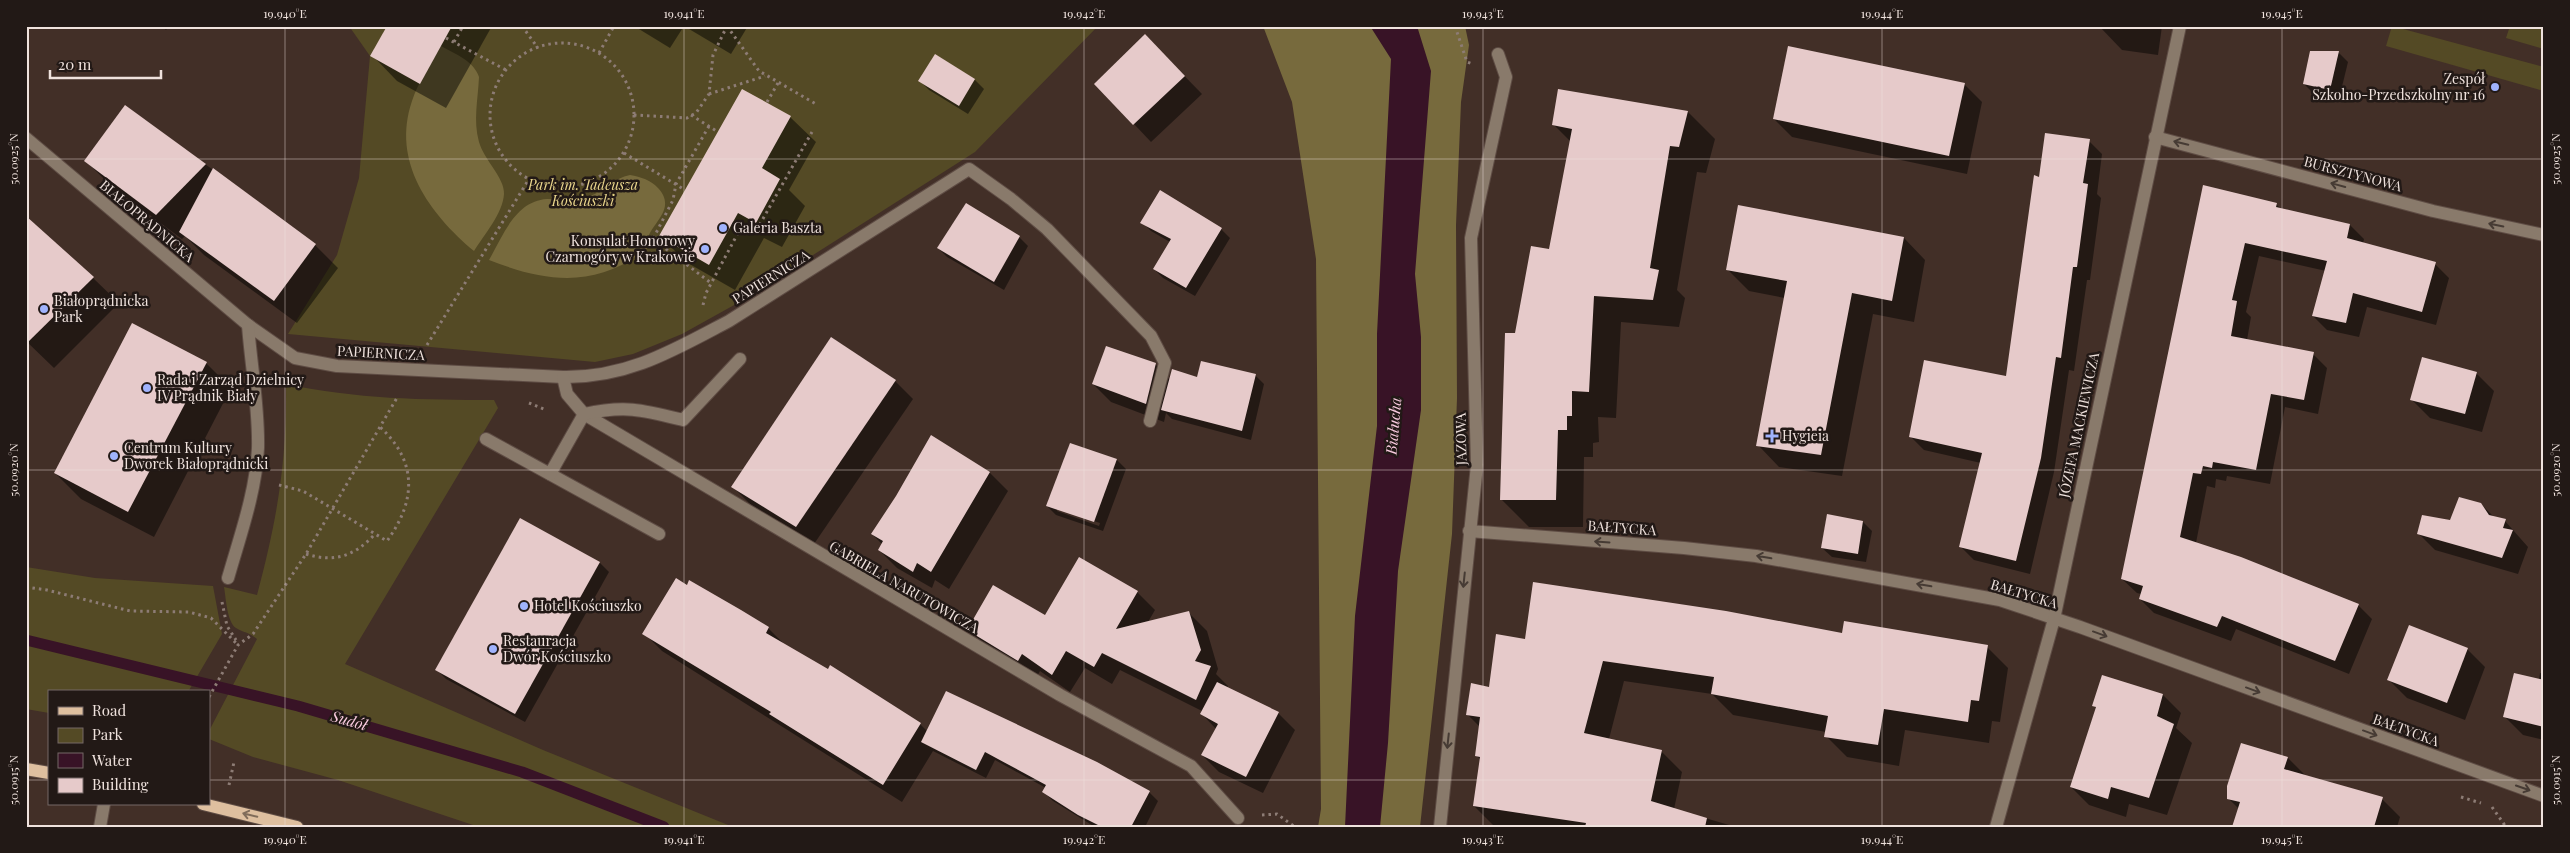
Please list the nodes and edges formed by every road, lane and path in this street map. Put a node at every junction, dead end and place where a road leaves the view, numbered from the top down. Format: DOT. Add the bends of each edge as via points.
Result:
graph roads {
  1 [pos="463,26"];
  2 [pos="522,26"];
  3 [pos="614,26"];
  4 [pos="727,26"];
  5 [pos="1455,26"];
  6 [pos="2180,26"];
  7 [pos="446,38"];
  8 [pos="454,42"];
  9 [pos="538,48"];
  10 [pos="599,52"];
  11 [pos="1498,54"];
  12 [pos="1467,62"];
  13 [pos="506,70"];
  14 [pos="765,76"];
  15 [pos="778,83"];
  16 [pos="709,94"];
  17 [pos="767,102"];
  18 [pos="816,104"];
  19 [pos="634,115"];
  20 [pos="691,115"];
  21 [pos="708,126"];
  22 [pos="718,132"];
  23 [pos="812,132"];
  24 [pos="2155,137"];
  25 [pos="26,138"];
  26 [pos="624,152"];
  27 [pos="529,179"];
  28 [pos="676,184"];
  29 [pos="685,190"];
  30 [pos="2544,235"];
  31 [pos="717,269"];
  32 [pos="710,284"];
  33 [pos="248,325"];
  34 [pos="740,359"];
  35 [pos="413,369"];
  36 [pos="563,377"];
  37 [pos="584,414"];
  38 [pos="1150,421"];
  39 [pos="380,427"];
  40 [pos="486,439"];
  41 [pos="550,474"];
  42 [pos="254,480"];
  43 [pos="332,507"];
  44 [pos="1469,531"];
  45 [pos="376,534"];
  46 [pos="659,534"];
  47 [pos="306,554"];
  48 [pos="228,578"];
  49 [pos="26,587"];
  50 [pos="2054,619"];
  51 [pos="238,645"];
  52 [pos="210,695"];
  53 [pos="26,769"];
  54 [pos="48,773"];
  55 [pos="2544,796"];
  56 [pos="2461,797"];
  57 [pos="104,806"];
  58 [pos="210,806"];
  59 [pos="1277,814"];
  60 [pos="1238,818"];
  61 [pos="100,827"];
  62 [pos="297,827"];
  63 [pos="1294,827"];
  64 [pos="1440,827"];
  65 [pos="1996,827"];
  66 [pos="2506,827"];
  1 -- 8 [label="path"];
  2 -- 9 [label="path"];
  3 -- 10 [label="path"];
  4 -- 14 [label="path" via="754,66"];
  4 -- 16 [label="path" via="712,55"];
  5 -- 12 [label="path"];
  6 -- 24 [label="street, JÓZEFA MACKIEWICZA"];
  7 -- 8 [label="path"];
  8 -- 13 [label="path"];
  9 -- 10 [label="path" via="570,43"];
  9 -- 13 [label="path" via="514,61"];
  10 -- 19 [label="path" via="621,73 632,95"];
  11 -- 44 [label="street, JAZOWA" via="1506,77 1471,238 1477,465"];
  13 -- 27 [label="path" via="492,101 491,124 503,156"];
  14 -- 15 [label="path"];
  14 -- 16 [label="path"];
  15 -- 17 [label="path"];
  15 -- 18 [label="path"];
  16 -- 20 [label="path" via="704,104"];
  19 -- 20 [label="path" via="687,118"];
  19 -- 26 [label="path"];
  20 -- 21 [label="path"];
  21 -- 22 [label="path"];
  21 -- 28 [label="path"];
  23 -- 31 [label="path" via="760,224 740,230"];
  30 -- 24 [label="street, BURSZTYNOWA, one-way" via="2433,211"];
  24 -- 50 [label="street, JÓZEFA MACKIEWICZA"];
  25 -- 33 [label="street, BIAŁOPRĄDNICKA"];
  26 -- 27 [label="path" via="606,172 580,184 551,185"];
  26 -- 28 [label="path"];
  27 -- 35 [label="path"];
  28 -- 29 [label="path"];
  28 -- 32 [label="path" via="673,200 653,239"];
  33 -- 35 [label="street, PAPIERNICZA" via="295,358 313,363"];
  33 -- 42 [label="street" via="257,419"];
  34 -- 37 [label="street" via="683,420 641,410 611,408"];
  35 -- 36 [label="street, PAPIERNICZA"];
  35 -- 39 [label="path"];
  36 -- 37 [label="street, GABRIELA NARUTOWICZA" via="567,394"];
  36 -- 38 [label="street, PAPIERNICZA" via="586,377 625,370 689,342 729,321 969,169 1047,229 1151,336 1165,363"];
  37 -- 41 [label="street"];
  37 -- 60 [label="street, GABRIELA NARUTOWICZA" via="1052,690 1191,766"];
  39 -- 43 [label="path"];
  39 -- 45 [label="path" via="396,444 405,461 409,485 405,510 396,528 387,541"];
  40 -- 41 [label="street"];
  41 -- 46 [label="street"];
  42 -- 43 [label="path" via="303,491"];
  42 -- 48 [label="street"];
  43 -- 45 [label="path"];
  43 -- 47 [label="path"];
  50 -- 44 [label="street, BAŁTYCKA, one-way" via="1972,594 1756,556"];
  44 -- 64 [label="street, JAZOWA, one-way"];
  45 -- 47 [label="path" via="362,548 343,557"];
  47 -- 51 [label="path" via="253,634"];
  48 -- 51 [label="path" via="219,585 227,626"];
  49 -- 51 [label="path" via="130,611 189,612 211,618"];
  50 -- 55 [label="street, BAŁTYCKA, one-way"];
  50 -- 65 [label="street, JÓZEFA MACKIEWICZA"];
  51 -- 52 [label="path"];
  53 -- 54 [label="main road"];
  56 -- 66 [label="path" via="2493,807"];
  57 -- 61 [label="street"];
  62 -- 58 [label="main road, one-way"];
  59 -- 63 [label="path"];
}
